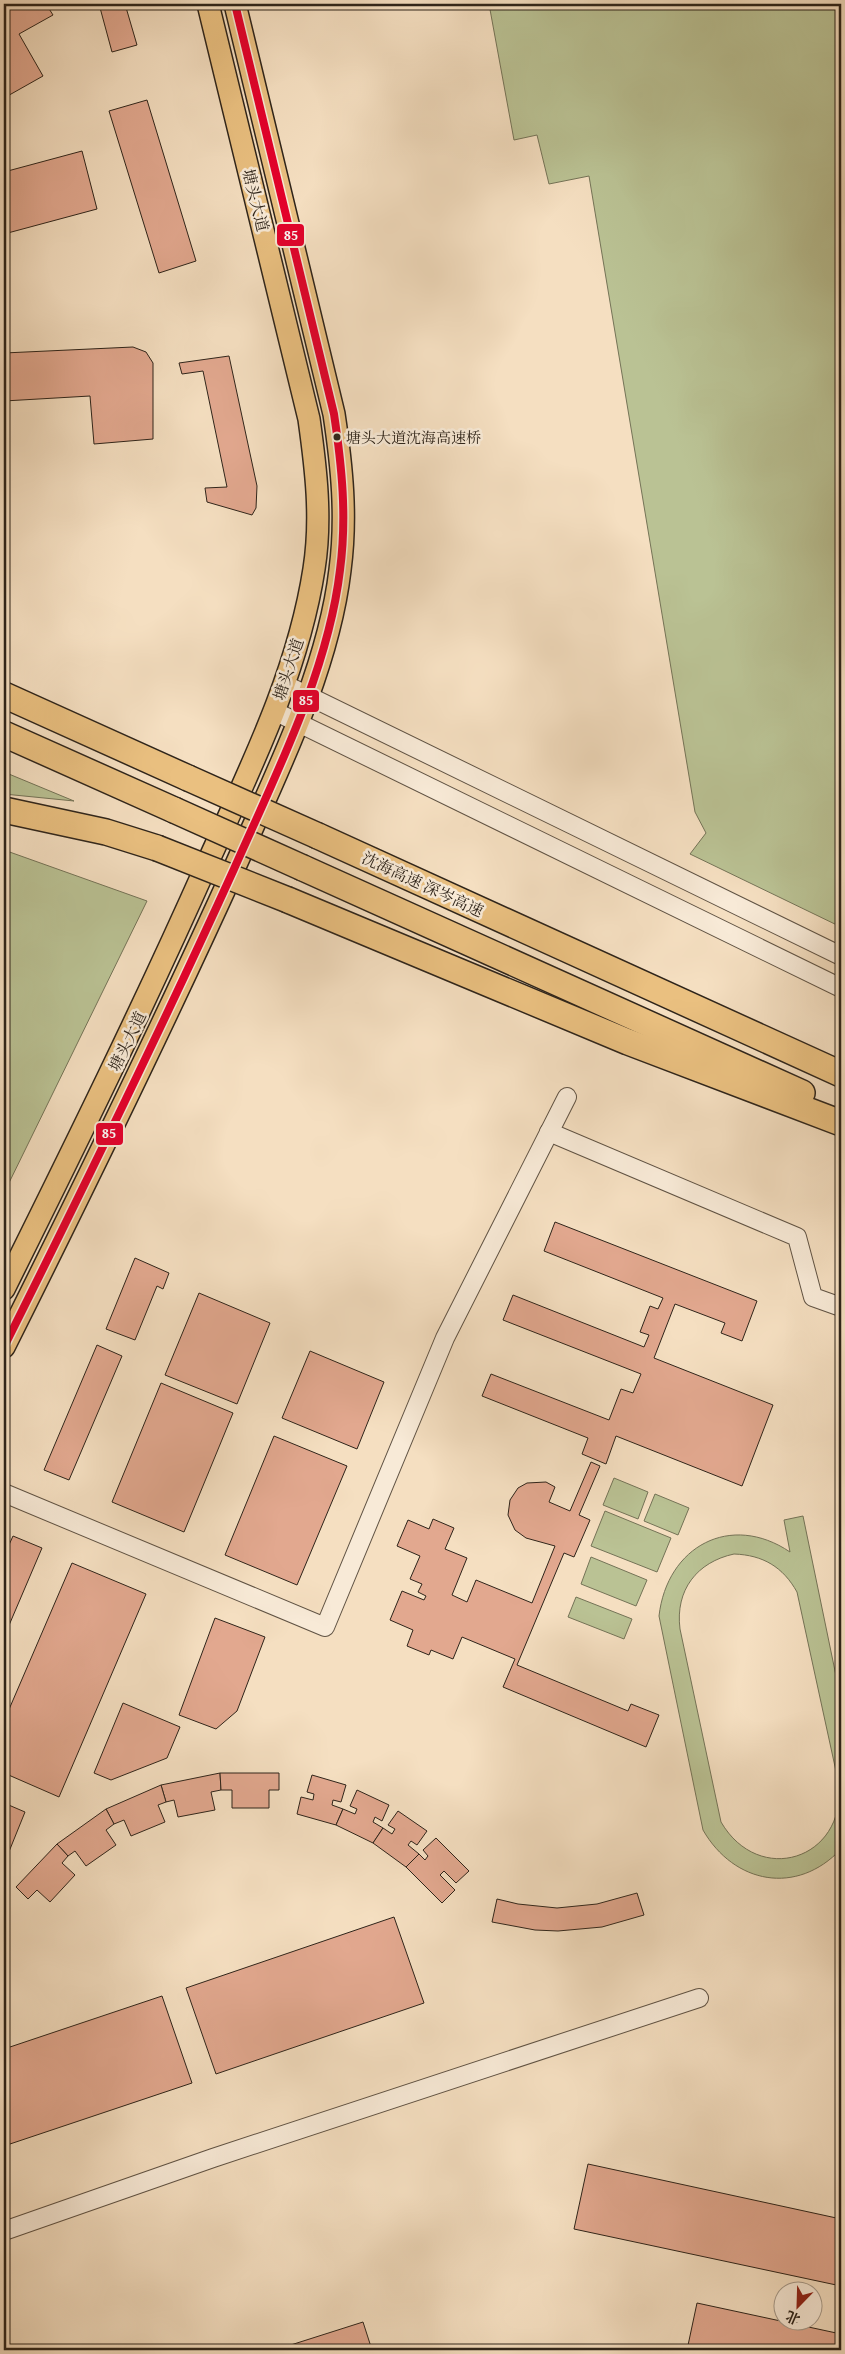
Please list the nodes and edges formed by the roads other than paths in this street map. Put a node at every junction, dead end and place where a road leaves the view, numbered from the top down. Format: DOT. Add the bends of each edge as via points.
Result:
graph roads {
  1 [pos="208,4"];
  2 [pos="235,4"];
  3 [pos="284,684"];
  4 [pos="307,696"];
  5 [pos="11,697"];
  6 [pos="274,711"];
  7 [pos="297,723"];
  8 [pos="4,734"];
  9 [pos="4,810"];
  10 [pos="841,956"];
  11 [pos="841,988"];
  12 [pos="841,1074"];
  13 [pos="567,1097"];
  14 [pos="841,1110"];
  15 [pos="841,1123"];
  16 [pos="549,1132"];
  17 [pos="4,1289"];
  18 [pos="841,1307"];
  19 [pos="4,1347"];
  20 [pos="4,1493"];
  21 [pos="699,1998"];
  22 [pos="4,2231"];
  1 -- 3 [label="main road, 塘头大道" via="306,410 316,468 318,517 314,568 304,618"];
  2 -- 4 [label="main road, 塘头大道" via="332,405 342,465 345,517 340,572 330,624"];
  3 -- 4 [label="street"];
  3 -- 6 [label="main road, 塘头大道"];
  4 -- 7 [label="main road, 塘头大道"];
  4 -- 10 [label="street"];
  5 -- 12 [label="highway, 沈海高速 深岑高速, bridge"];
  6 -- 7 [label="street"];
  6 -- 17 [label="main road, 塘头大道" via="144,1005"];
  7 -- 11 [label="street"];
  7 -- 19 [label="main road, 塘头大道" via="168,1016"];
  8 -- 14 [label="highway, bridge"];
  9 -- 15 [label="highway, bridge" via="106,832 156,848 646,1049"];
  13 -- 16 [label="street"];
  16 -- 18 [label="street" via="798,1237 813,1297"];
  16 -- 20 [label="street" via="446,1338 325,1627"];
  21 -- 22 [label="street" via="212,2158"];
}
